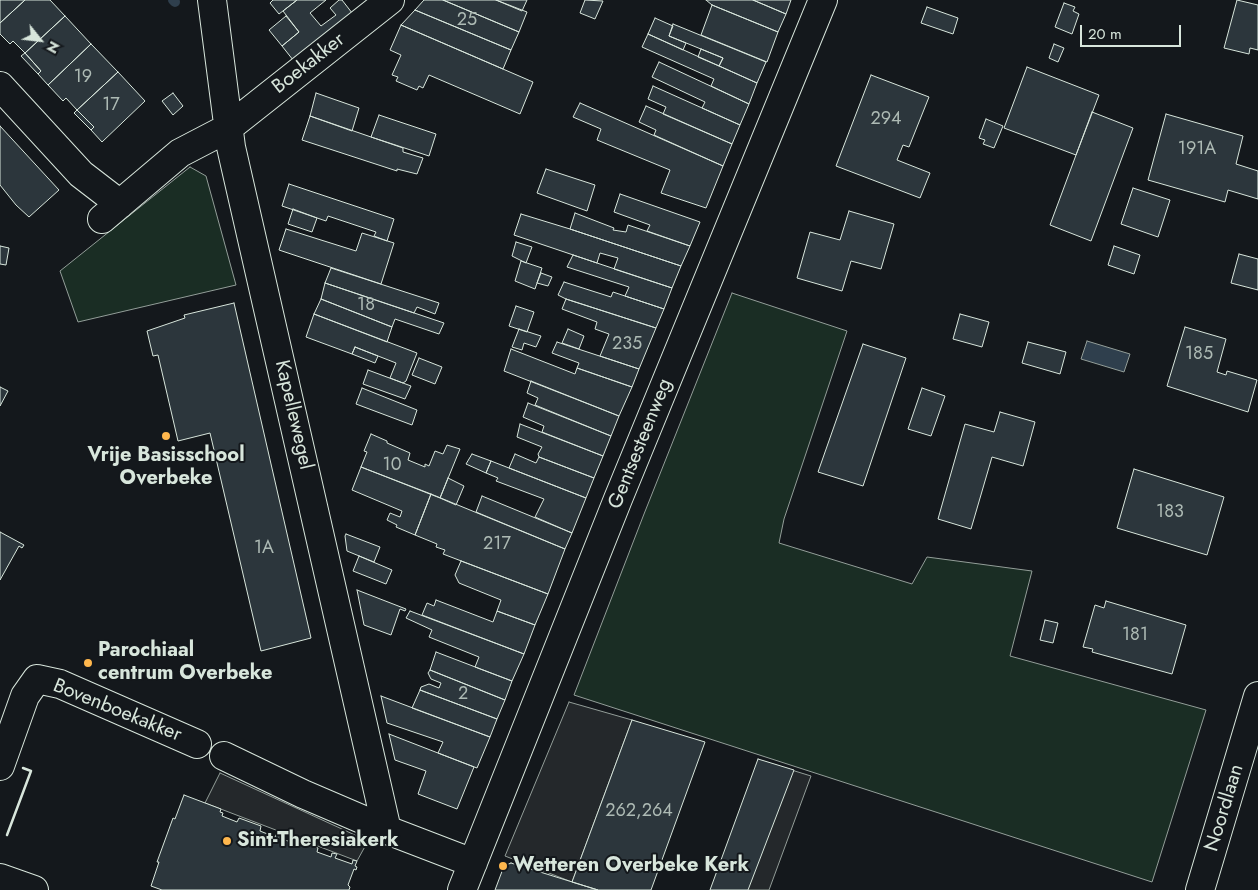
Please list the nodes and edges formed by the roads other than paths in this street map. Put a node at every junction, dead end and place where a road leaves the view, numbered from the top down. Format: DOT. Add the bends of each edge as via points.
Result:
graph roads {
  1 [pos="212,0"];
  2 [pos="390,0"];
  3 [pos="823,0"];
  4 [pos="0,86"];
  5 [pos="228,128"];
  6 [pos="1258,696"];
  7 [pos="197,744"];
  8 [pos="224,756"];
  9 [pos="0,766"];
  10 [pos="387,830"];
  11 [pos="473,863"];
  12 [pos="0,878"];
  13 [pos="34,890"];
  14 [pos="462,890"];
  15 [pos="1200,890"];
  1 -- 5 [label="street, Kapellewegel"];
  2 -- 5 [label="street, Boekakker"];
  3 -- 11 [label="street, Gentsesteenweg"];
  4 -- 5 [label="street" via="82,174 111,211 180,153"];
  5 -- 10 [label="street, Kapellewegel"];
  6 -- 15 [label="street, Noordlaan"];
  7 -- 9 [label="street, Bovenboekakker" via="60,684 37,679 25,696"];
  8 -- 10 [label="street"];
  10 -- 11 [label="street"];
  11 -- 14 [label="street, Gentsesteenweg"];
  12 -- 13 [label="street"];
}
